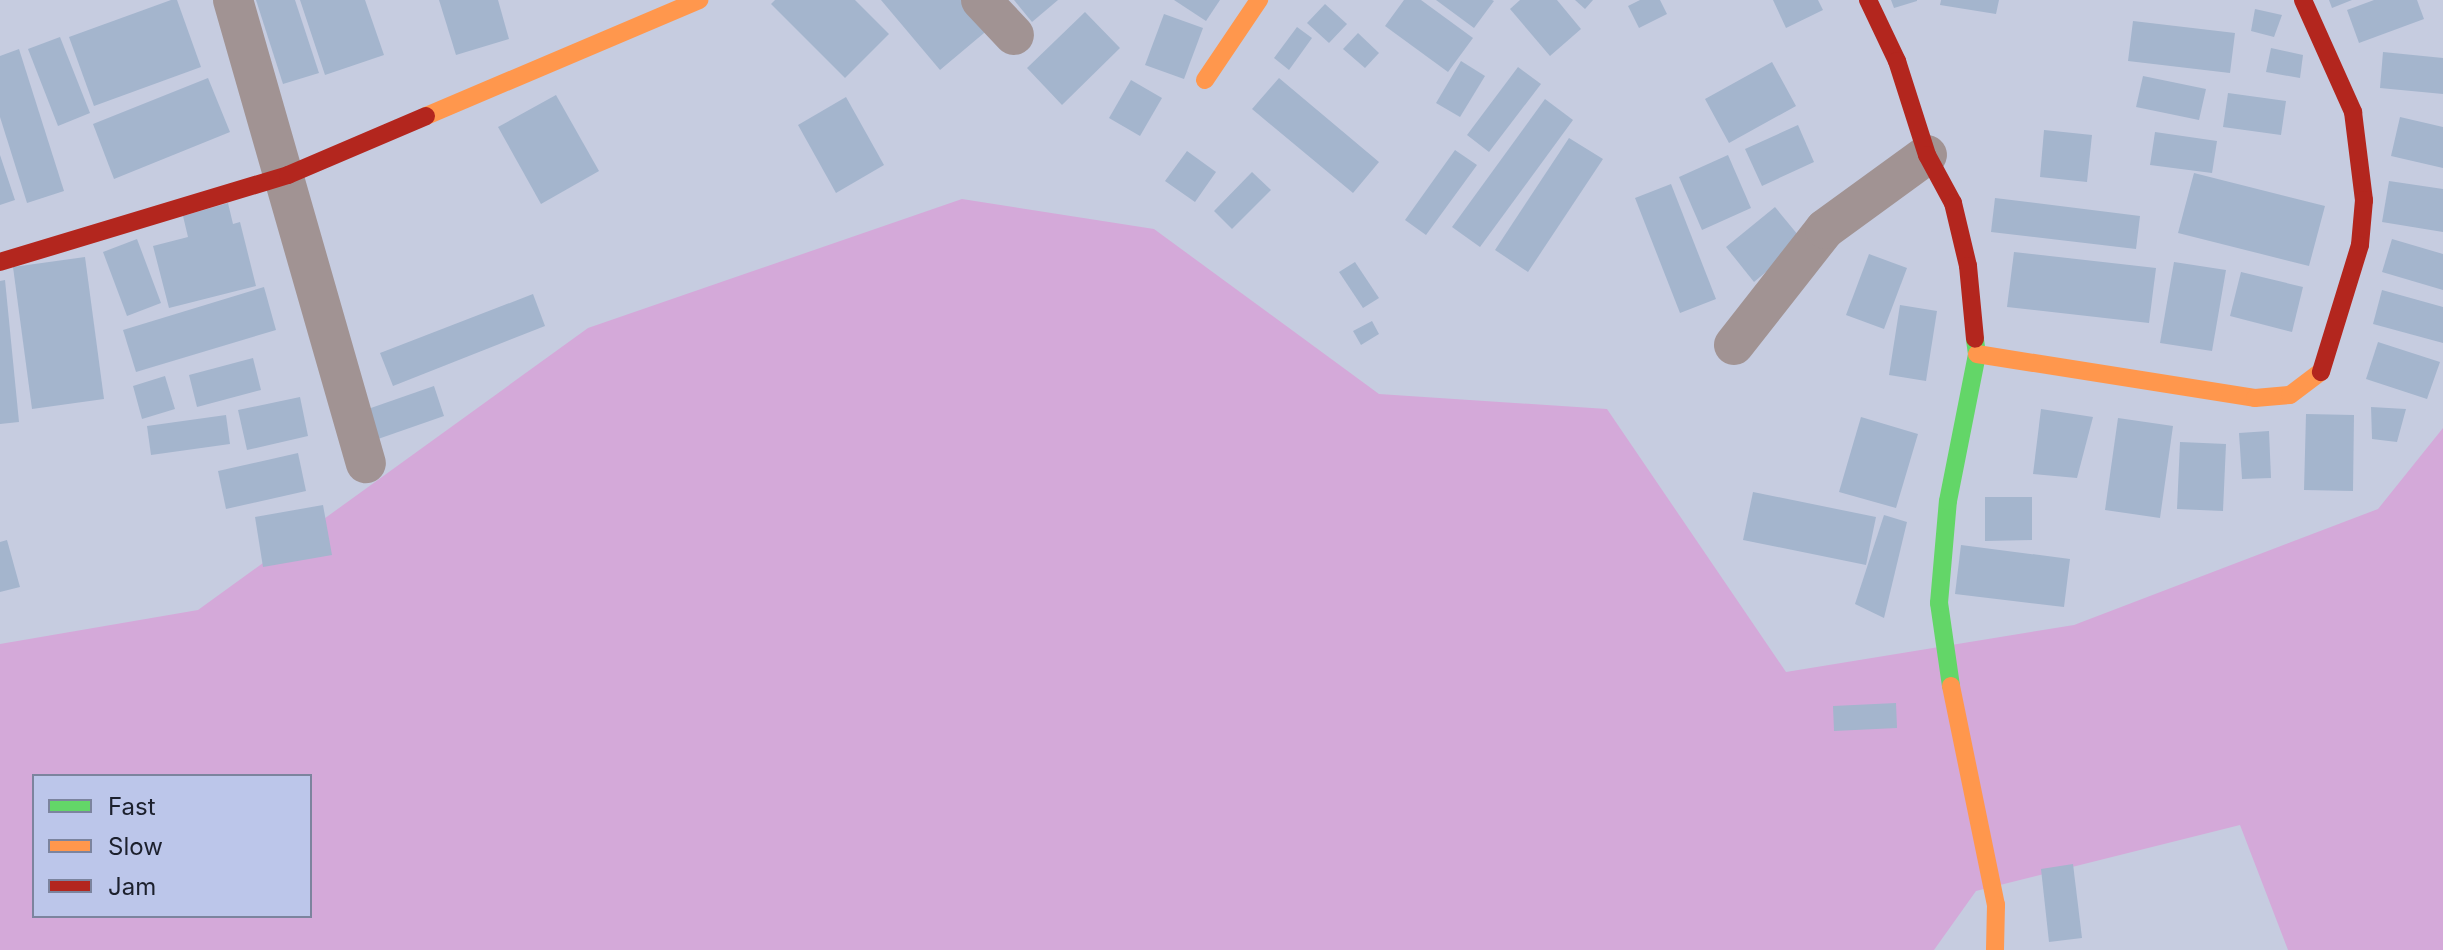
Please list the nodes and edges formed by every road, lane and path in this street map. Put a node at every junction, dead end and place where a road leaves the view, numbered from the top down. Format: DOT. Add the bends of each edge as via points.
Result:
graph roads {
  1 [pos="233,0"];
  2 [pos="699,0"];
  3 [pos="981,0"];
  4 [pos="1259,0"];
  5 [pos="1868,0"];
  6 [pos="2303,0"];
  7 [pos="1014,35"];
  8 [pos="1205,80"];
  9 [pos="1927,155"];
  10 [pos="288,175"];
  11 [pos="0,262"];
  12 [pos="1734,345"];
  13 [pos="1977,354"];
  14 [pos="366,463"];
  15 [pos="1995,950"];
  1 -- 10 [label="street"];
  2 -- 10 [label="street"];
  3 -- 7 [label="street"];
  4 -- 8 [label="street"];
  5 -- 9 [label="street" via="1897,61"];
  6 -- 13 [label="street" via="2353,112 2364,200 2360,245 2320,375 2290,395 2255,398"];
  9 -- 12 [label="street" via="1825,229"];
  9 -- 13 [label="street" via="1953,203 1968,266"];
  10 -- 11 [label="street"];
  10 -- 14 [label="street"];
  13 -- 15 [label="street" via="1948,501 1939,603 1941,640 1996,905"];
}
